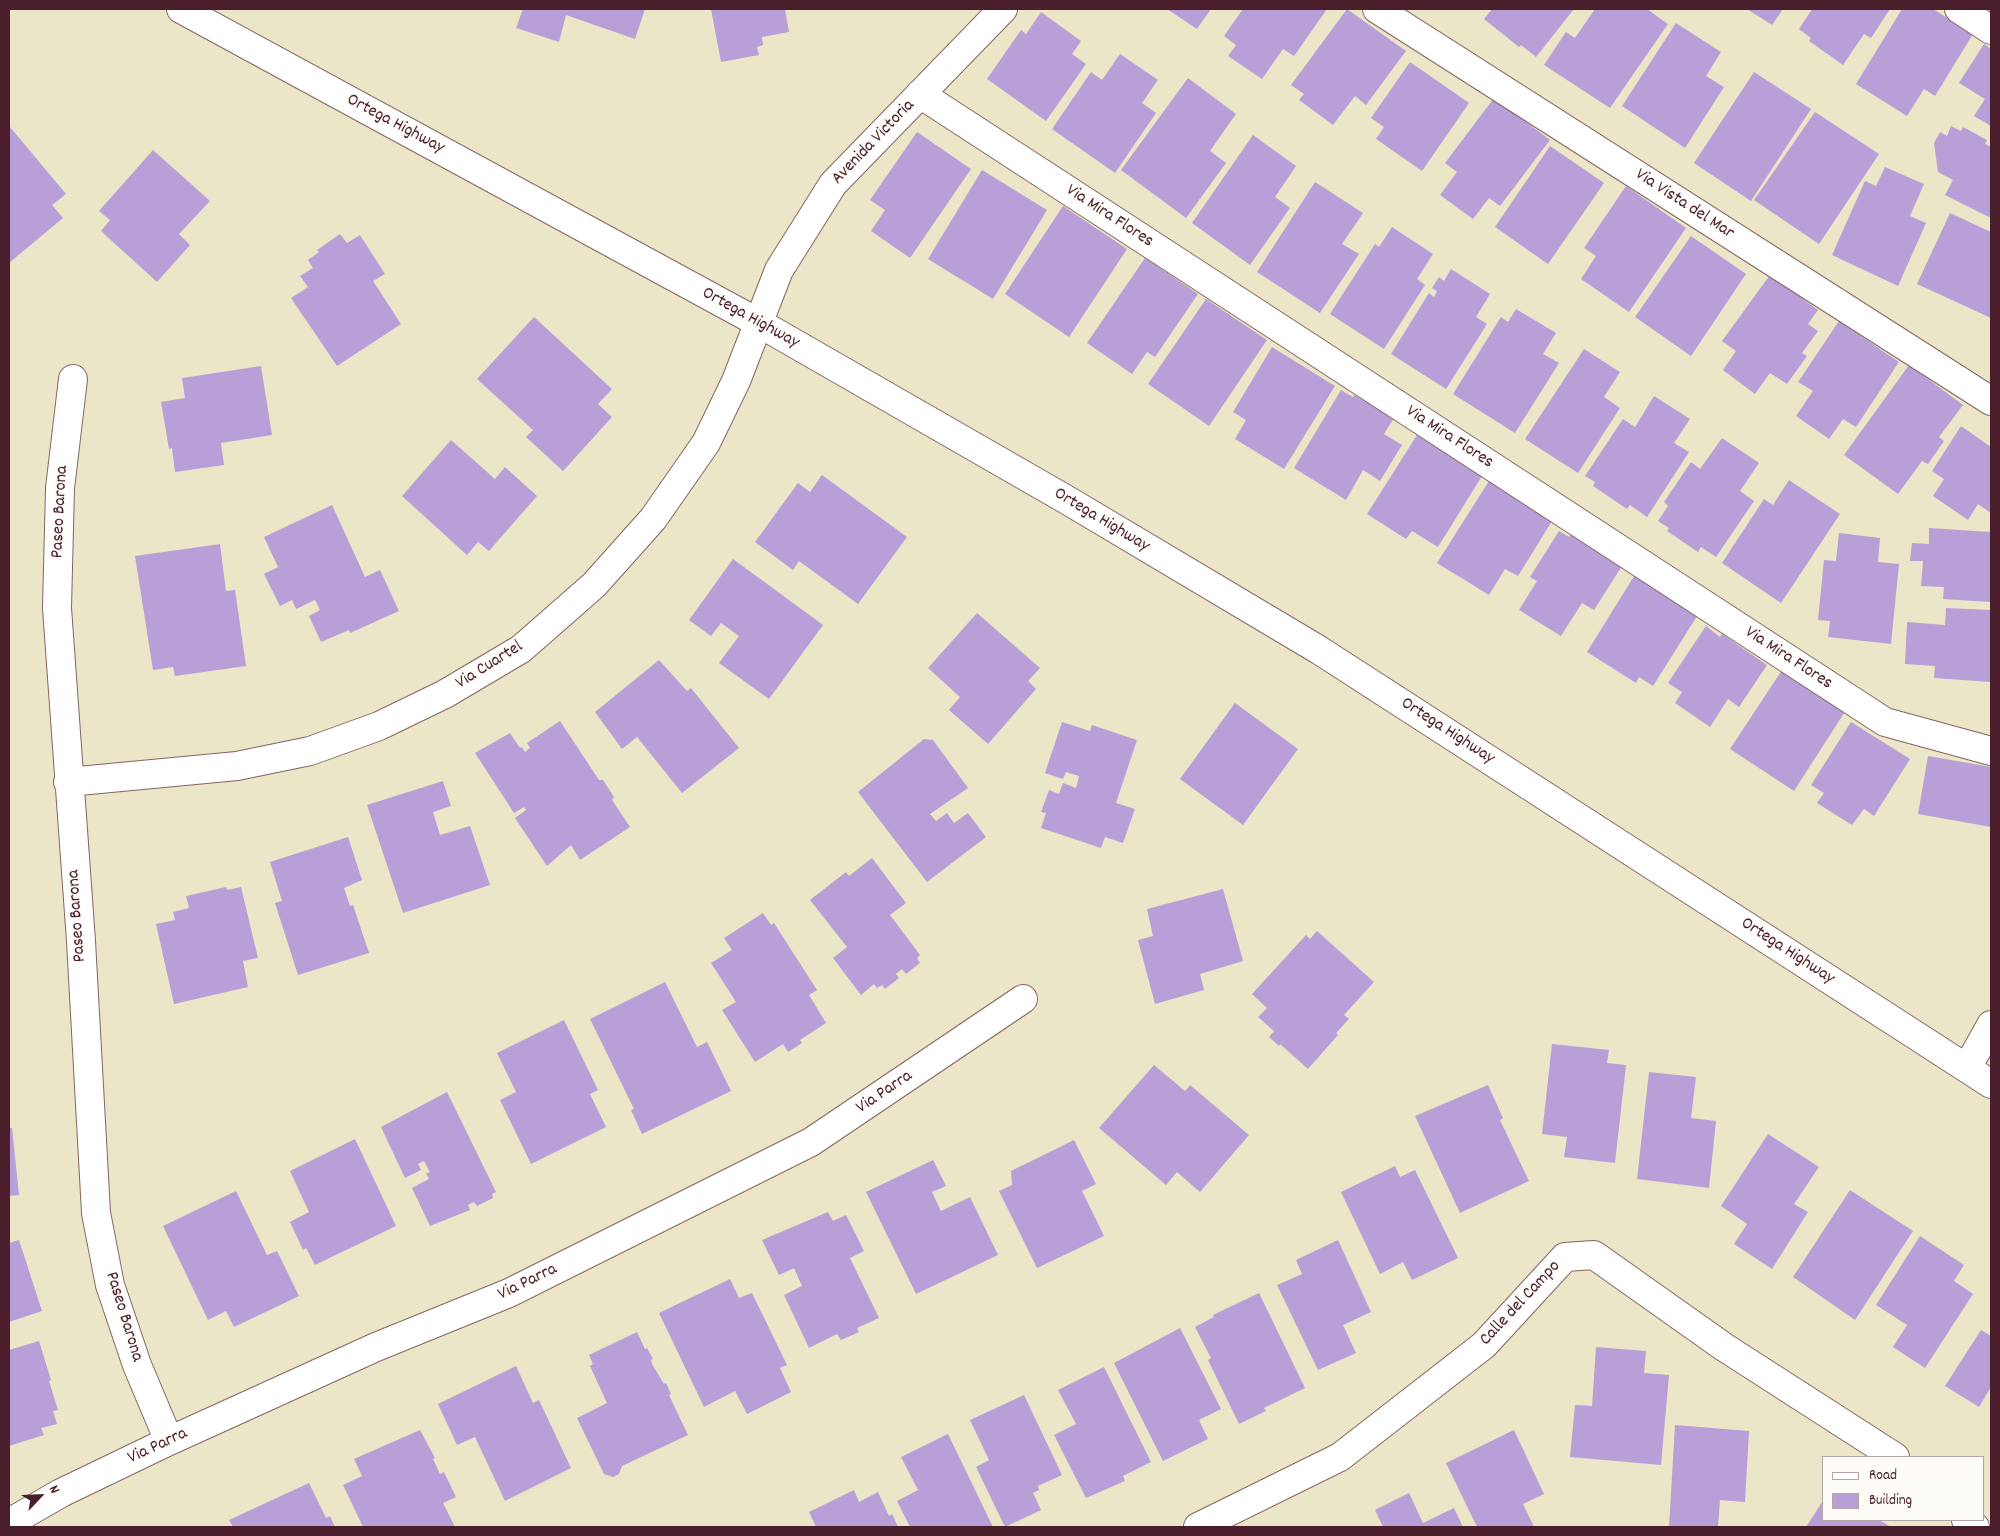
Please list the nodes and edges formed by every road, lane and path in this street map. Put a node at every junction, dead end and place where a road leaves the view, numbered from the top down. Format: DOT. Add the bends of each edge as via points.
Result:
graph roads {
  1 [pos="181,9"];
  2 [pos="1003,9"];
  3 [pos="1378,9"];
  4 [pos="1959,9"];
  5 [pos="1991,30"];
  6 [pos="920,94"];
  7 [pos="759,322"];
  8 [pos="73,379"];
  9 [pos="1991,402"];
  10 [pos="1991,751"];
  11 [pos="68,782"];
  12 [pos="1023,999"];
  13 [pos="1991,1025"];
  14 [pos="1967,1068"];
  15 [pos="1991,1084"];
  16 [pos="169,1441"];
  17 [pos="1893,1456"];
  18 [pos="9,1523"];
  19 [pos="1198,1527"];
  1 -- 7 [label="street, Ortega Highway"];
  2 -- 6 [label="street, Avenida Victoria"];
  3 -- 9 [label="street, Via Vista del Mar"];
  4 -- 5 [label="street"];
  6 -- 7 [label="street, Avenida Victoria" via="833,184 779,270"];
  6 -- 10 [label="street, Via Mira Flores" via="1885,722"];
  7 -- 11 [label="street, Via Cuartel" via="736,381 706,443 653,519 594,585 521,649 445,694 379,726 310,751 236,766"];
  7 -- 14 [label="street, Ortega Highway" via="1319,650"];
  8 -- 11 [label="street, Paseo Barona" via="60,488 57,608"];
  11 -- 16 [label="street, Paseo Barona" via="81,942 96,1213 110,1285 137,1365"];
  12 -- 16 [label="street, Via Parra" via="811,1142 509,1293 376,1347"];
  13 -- 14 [label="street"];
  14 -- 15 [label="street, Ortega Highway"];
  16 -- 18 [label="street, Via Parra" via="61,1493"];
  17 -- 19 [label="street, Calle del Campo" via="1724,1346 1594,1255 1565,1257 1484,1345 1340,1457"];
}
